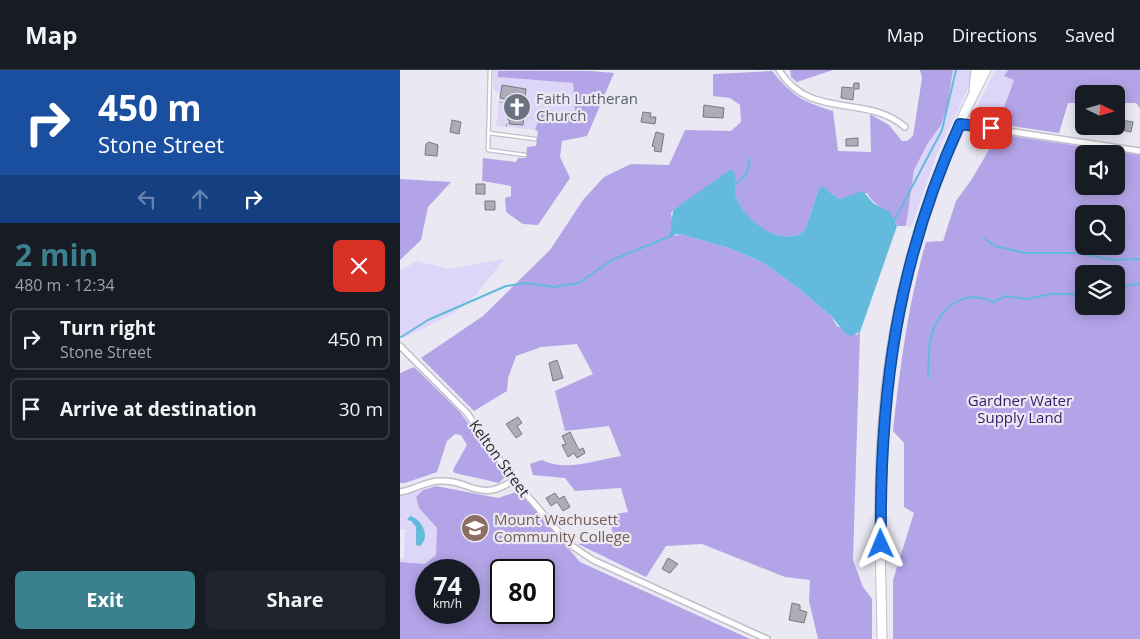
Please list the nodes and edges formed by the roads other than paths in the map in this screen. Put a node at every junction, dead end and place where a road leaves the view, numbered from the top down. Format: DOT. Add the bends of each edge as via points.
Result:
graph roads {
  1 [pos="490,70"];
  2 [pos="778,70"];
  3 [pos="976,70"];
  4 [pos="986,70"];
  5 [pos="973,96"];
  6 [pos="960,124"];
  7 [pos="905,127"];
  8 [pos="488,133"];
  9 [pos="535,139"];
  10 [pos="1140,151"];
  11 [pos="525,155"];
  12 [pos="400,346"];
  13 [pos="514,480"];
  14 [pos="400,492"];
  15 [pos="767,639"];
  16 [pos="882,639"];
  1 -- 8 [label="lane"];
  2 -- 7 [label="street" via="792,89 806,97 884,114"];
  3 -- 5 [label="highway"];
  4 -- 5 [label="highway"];
  5 -- 6 [label="highway"];
  6 -- 10 [label="street"];
  6 -- 16 [label="highway" via="916,240 890,362 880,487"];
  8 -- 9 [label="lane"];
  8 -- 11 [label="lane" via="489,151"];
  12 -- 13 [label="street, Kelton Street" via="467,413"];
  13 -- 14 [label="street" via="498,490 486,491 439,481"];
  13 -- 15 [label="street, Kelton Street" via="569,544 585,556"];
}
